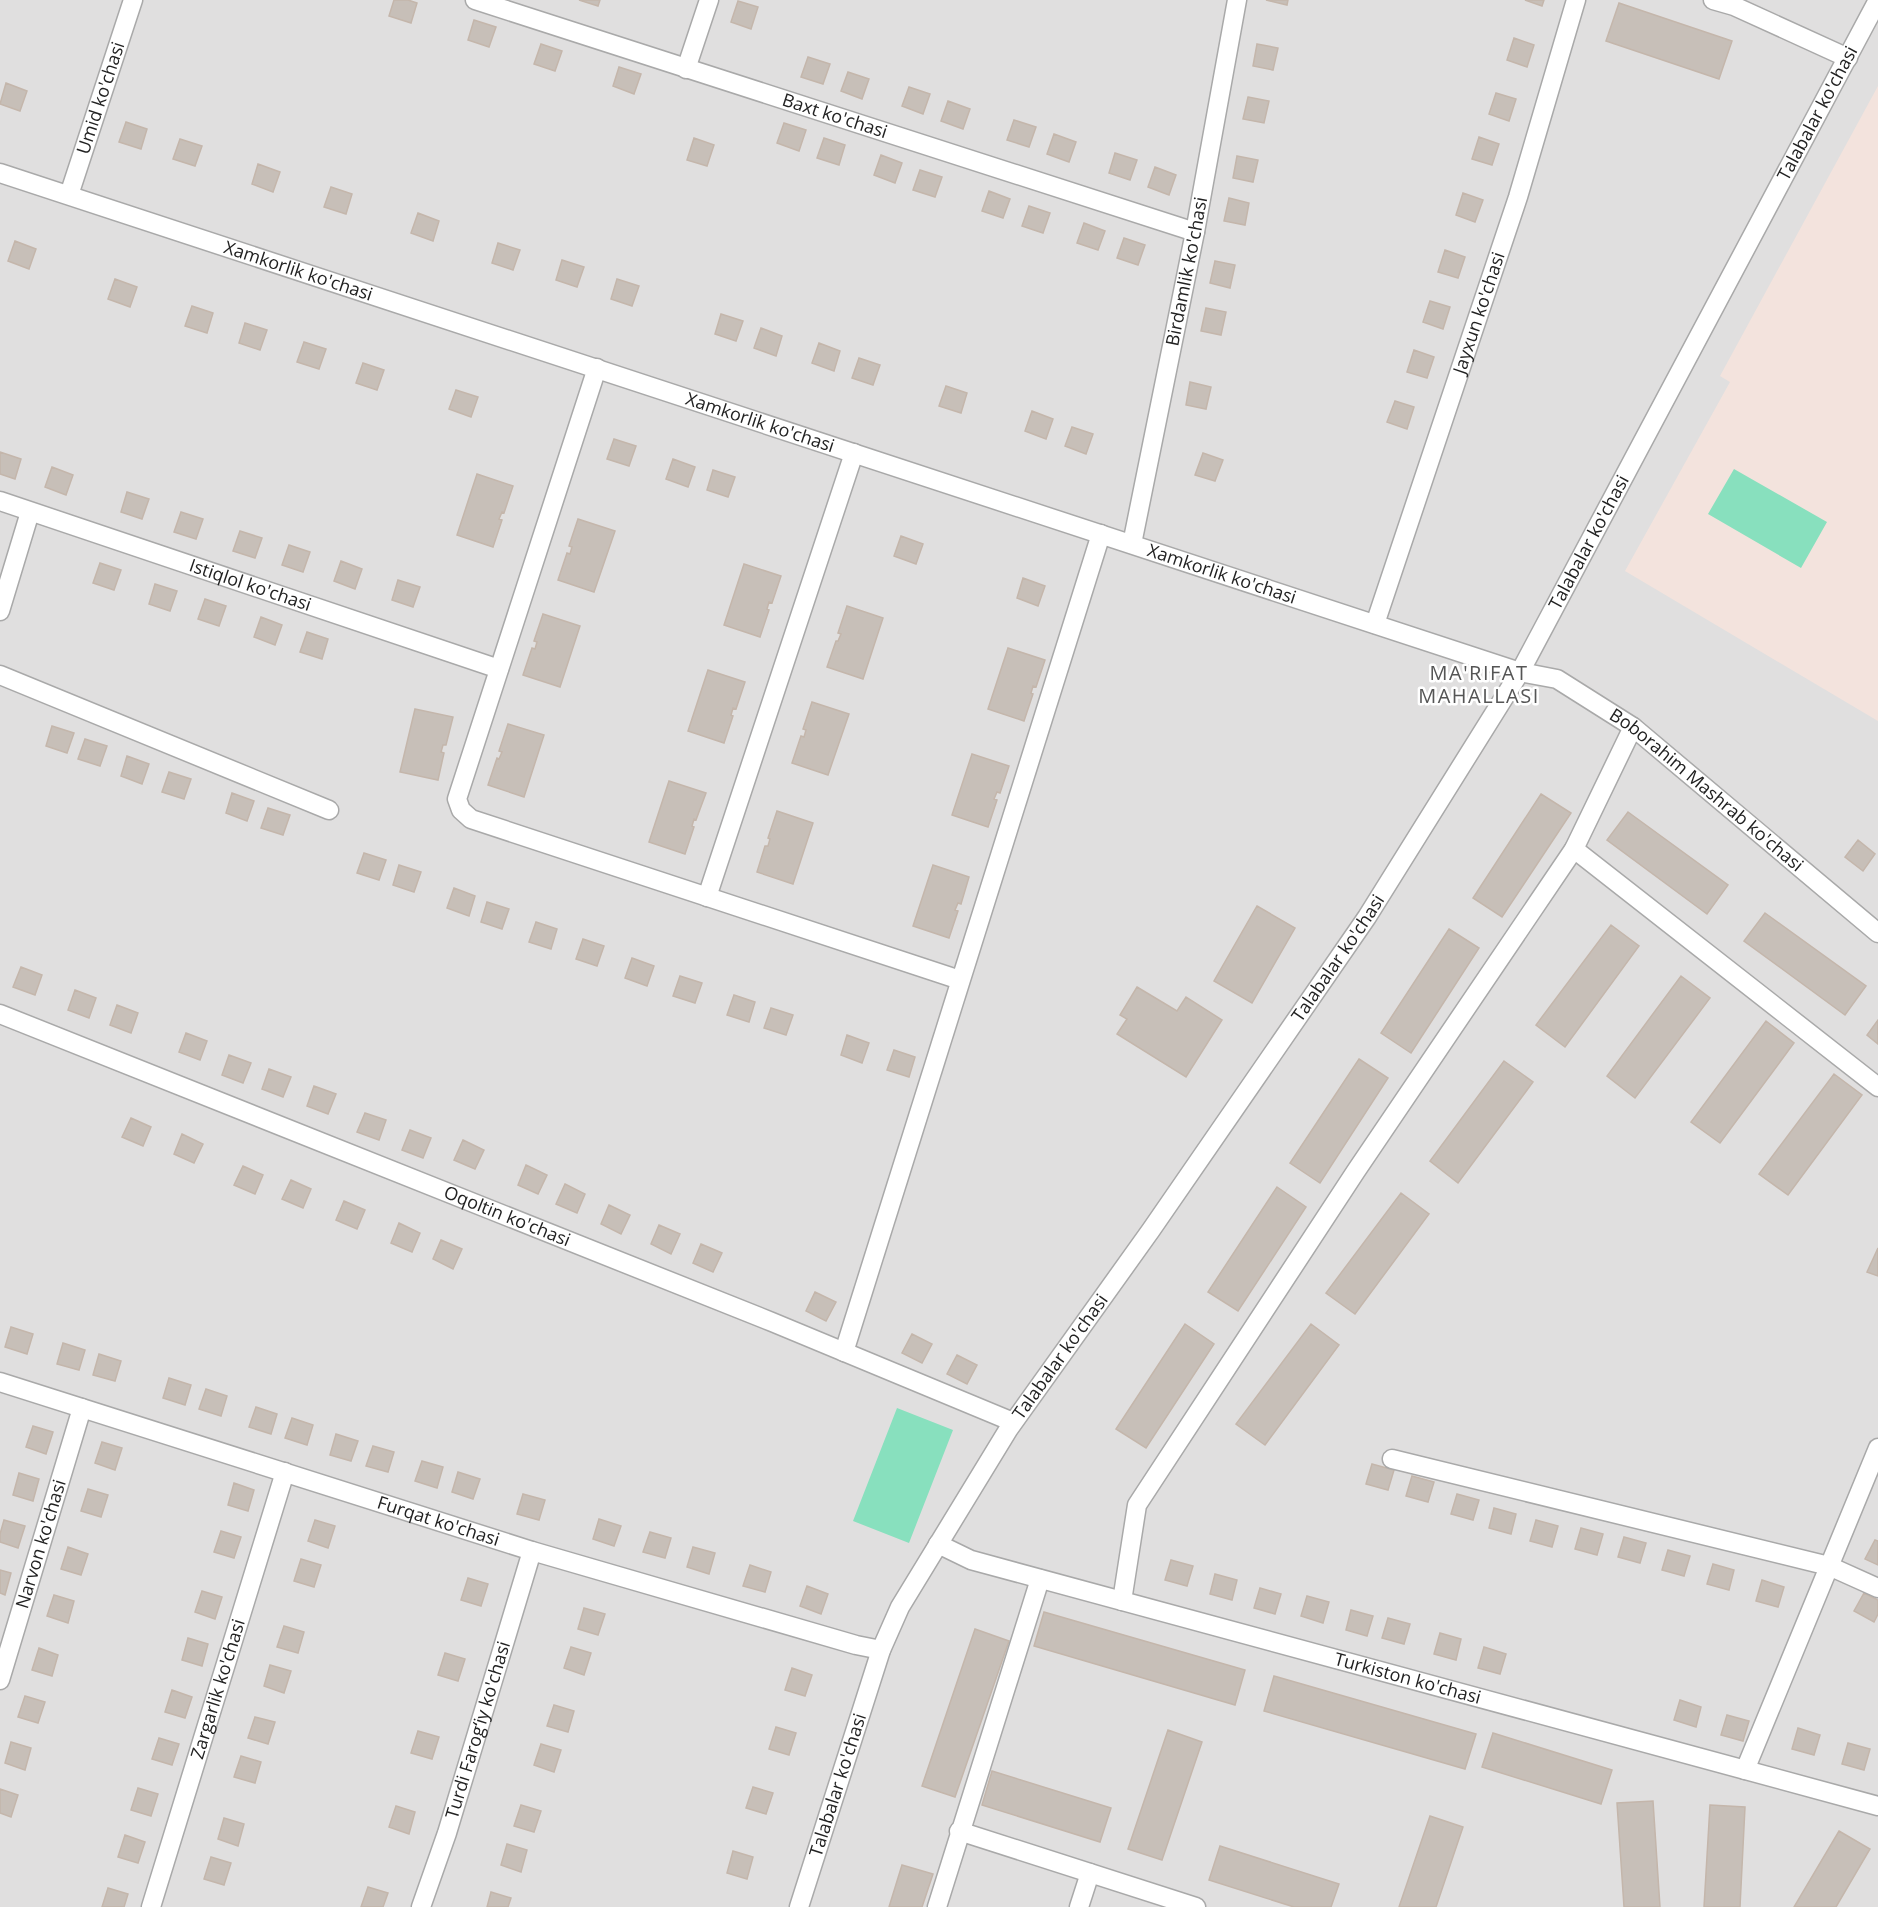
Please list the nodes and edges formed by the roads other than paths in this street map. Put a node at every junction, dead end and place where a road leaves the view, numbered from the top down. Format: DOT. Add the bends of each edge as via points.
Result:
graph roads {
  1 [pos="133,0"];
  2 [pos="476,0"];
  3 [pos="709,0"];
  4 [pos="1238,0"];
  5 [pos="1576,0"];
  6 [pos="1713,0"];
  7 [pos="1878,0"];
  8 [pos="1848,58"];
  9 [pos="686,69"];
  10 [pos="0,173"];
  11 [pos="69,195"];
  12 [pos="1195,232"];
  13 [pos="597,368"];
  14 [pos="854,453"];
  15 [pos="0,501"];
  16 [pos="30,512"];
  17 [pos="1101,534"];
  18 [pos="1132,544"];
  19 [pos="0,611"];
  20 [pos="1375,624"];
  21 [pos="499,669"];
  22 [pos="1520,672"];
  23 [pos="0,675"];
  24 [pos="1633,727"];
  25 [pos="329,810"];
  26 [pos="1574,849"];
  27 [pos="707,897"];
  28 [pos="1878,933"];
  29 [pos="960,980"];
  30 [pos="0,1014"];
  31 [pos="1878,1087"];
  32 [pos="844,1352"];
  33 [pos="0,1382"];
  34 [pos="82,1408"];
  35 [pos="1013,1422"];
  36 [pos="1878,1448"];
  37 [pos="1392,1459"];
  38 [pos="285,1473"];
  39 [pos="938,1544"];
  40 [pos="532,1551"];
  41 [pos="1829,1566"];
  42 [pos="1040,1579"];
  43 [pos="1878,1588"];
  44 [pos="1122,1601"];
  45 [pos="881,1650"];
  46 [pos="0,1680"];
  47 [pos="1745,1770"];
  48 [pos="1878,1806"];
  49 [pos="959,1831"];
  50 [pos="1090,1873"];
  51 [pos="151,1907"];
  52 [pos="421,1907"];
  53 [pos="799,1907"];
  54 [pos="937,1907"];
  55 [pos="1079,1907"];
  56 [pos="1196,1907"];
  1 -- 11 [label="street, Umid ko'chasi"];
  2 -- 9 [label="street, Baxt ko'chasi"];
  3 -- 9 [label="street"];
  4 -- 12 [label="street, Birdamlik ko'chasi"];
  5 -- 20 [label="street, Jayxun ko'chasi" via="1518,197"];
  6 -- 8 [label="street"];
  7 -- 8 [label="street, Talabalar ko'chasi"];
  8 -- 22 [label="street, Talabalar ko'chasi"];
  9 -- 12 [label="street, Baxt ko'chasi"];
  10 -- 11 [label="street, Xamkorlik ko'chasi"];
  11 -- 13 [label="street, Xamkorlik ko'chasi"];
  12 -- 18 [label="street, Birdamlik ko'chasi"];
  13 -- 14 [label="street, Xamkorlik ko'chasi"];
  13 -- 21 [label="street"];
  14 -- 17 [label="street, Xamkorlik ko'chasi"];
  14 -- 27 [label="street"];
  15 -- 16 [label="street, Istiqlol ko'chasi"];
  16 -- 19 [label="street"];
  16 -- 21 [label="street, Istiqlol ko'chasi"];
  17 -- 18 [label="street, Xamkorlik ko'chasi"];
  17 -- 29 [label="street"];
  18 -- 20 [label="street, Xamkorlik ko'chasi"];
  20 -- 22 [label="street, Xamkorlik ko'chasi"];
  21 -- 27 [label="street" via="457,799 461,810 471,819"];
  22 -- 24 [label="street, Boborahim Mashrab ko'chasi" via="1557,679"];
  22 -- 35 [label="street, Talabalar ko'chasi" via="1367,917"];
  23 -- 25 [label="street"];
  24 -- 26 [label="street"];
  24 -- 28 [label="street, Boborahim Mashrab ko'chasi"];
  26 -- 31 [label="street"];
  26 -- 44 [label="street" via="1137,1505"];
  27 -- 29 [label="street"];
  29 -- 32 [label="street"];
  30 -- 32 [label="street, Oqoltin ko'chasi"];
  32 -- 35 [label="street, Oqoltin ko'chasi"];
  33 -- 34 [label="street, Furqat ko'chasi"];
  34 -- 38 [label="street, Furqat ko'chasi"];
  34 -- 46 [label="street, Narvon ko'chasi"];
  35 -- 39 [label="street, Talabalar ko'chasi"];
  36 -- 41 [label="street"];
  37 -- 41 [label="street"];
  38 -- 40 [label="street, Furqat ko'chasi"];
  38 -- 51 [label="street, Zargarlik ko'chasi"];
  39 -- 42 [label="street, Turkiston ko'chasi" via="970,1560"];
  39 -- 45 [label="street, Talabalar ko'chasi" via="900,1607"];
  40 -- 45 [label="street, Furqat ko'chasi"];
  40 -- 52 [label="street, Turdi Farog‘iy ko'chasi"];
  41 -- 43 [label="street"];
  41 -- 47 [label="street"];
  42 -- 44 [label="street, Turkiston ko'chasi"];
  42 -- 49 [label="street"];
  44 -- 47 [label="street, Turkiston ko'chasi"];
  45 -- 53 [label="street, Talabalar ko'chasi"];
  47 -- 48 [label="street, Turkiston ko'chasi"];
  49 -- 50 [label="street"];
  49 -- 54 [label="street"];
  50 -- 55 [label="street"];
  50 -- 56 [label="street"];
}
